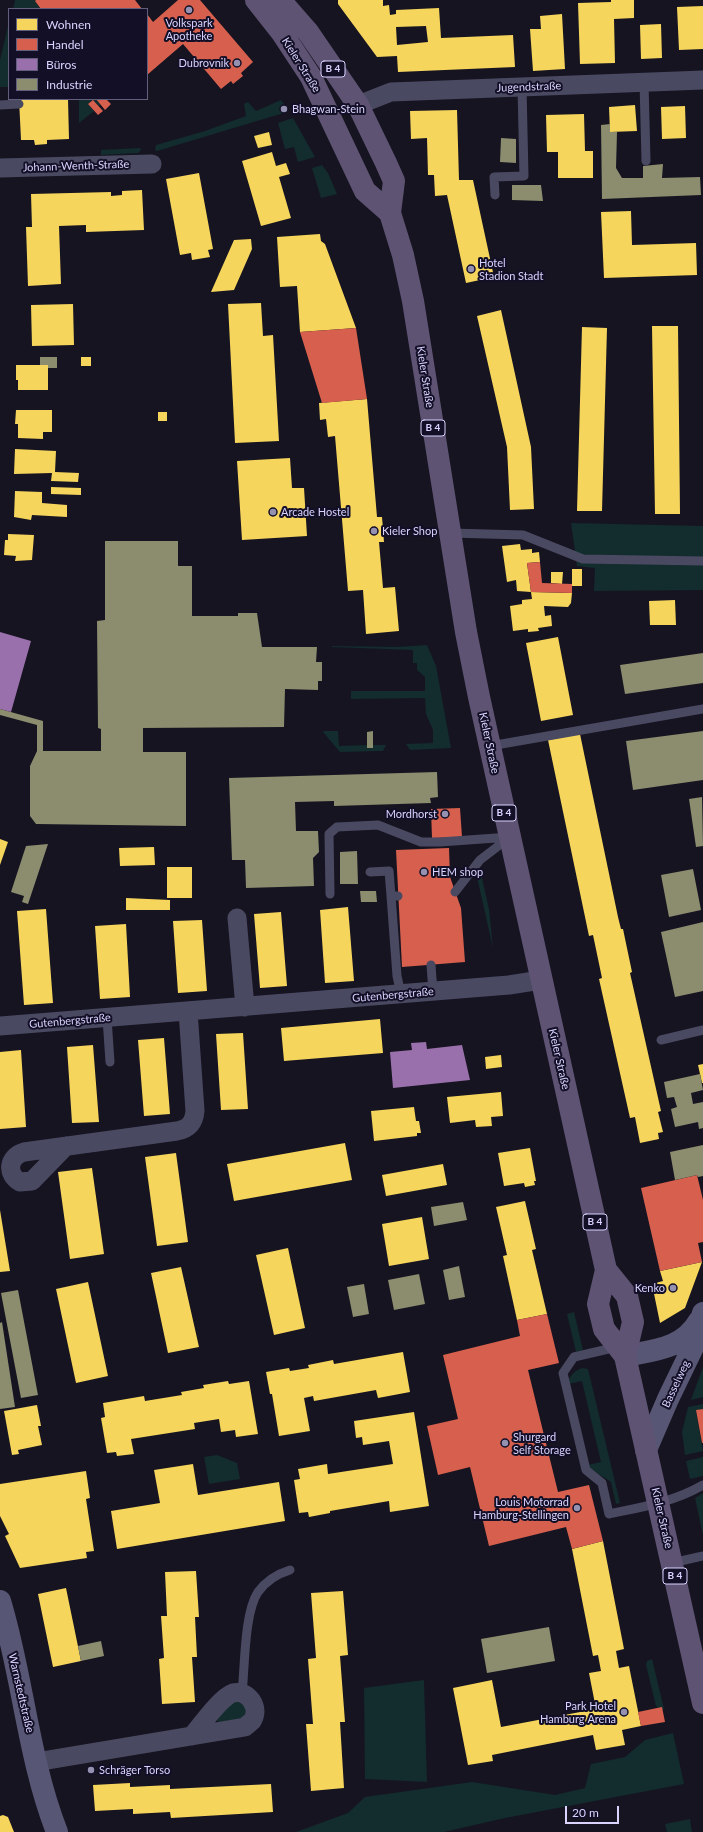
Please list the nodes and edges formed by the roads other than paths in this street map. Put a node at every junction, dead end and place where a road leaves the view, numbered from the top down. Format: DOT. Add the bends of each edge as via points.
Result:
graph roads {
  1 [pos="256,0"];
  2 [pos="280,0"];
  3 [pos="295,0"];
  4 [pos="308,32"];
  5 [pos="703,80"];
  6 [pos="644,82"];
  7 [pos="522,87"];
  8 [pos="19,104"];
  9 [pos="0,105"];
  10 [pos="358,105"];
  11 [pos="646,161"];
  12 [pos="152,164"];
  13 [pos="0,168"];
  14 [pos="494,195"];
  15 [pos="390,213"];
  16 [pos="450,533"];
  17 [pos="703,561"];
  18 [pos="703,709"];
  19 [pos="489,746"];
  20 [pos="510,837"];
  21 [pos="370,872"];
  22 [pos="455,892"];
  23 [pos="330,894"];
  24 [pos="237,918"];
  25 [pos="431,965"];
  26 [pos="541,980"];
  27 [pos="433,992"];
  28 [pos="401,994"];
  29 [pos="245,1007"];
  30 [pos="188,1011"];
  31 [pos="106,1018"];
  32 [pos="0,1026"];
  33 [pos="703,1030"];
  34 [pos="661,1040"];
  35 [pos="110,1062"];
  36 [pos="66,1146"];
  37 [pos="606,1270"];
  38 [pos="702,1315"];
  39 [pos="622,1351"];
  40 [pos="646,1450"];
  41 [pos="703,1485"];
  42 [pos="659,1504"];
  43 [pos="703,1556"];
  44 [pos="672,1563"];
  45 [pos="290,1570"];
  46 [pos="0,1601"];
  47 [pos="242,1693"];
  48 [pos="703,1703"];
  49 [pos="192,1736"];
  50 [pos="36,1762"];
  51 [pos="57,1832"];
  1 -- 15 [label="main road, Kieler Straße / B 4" via="311,77 365,191"];
  2 -- 4 [label="main road, Kieler Straße / B 4"];
  3 -- 4 [label="main road, Kieler Straße / B 4"];
  4 -- 10 [label="main road, Kieler Straße / B 4"];
  5 -- 6 [label="street, Jugendstraße"];
  6 -- 7 [label="street, Jugendstraße"];
  6 -- 11 [label="lane"];
  7 -- 10 [label="street, Jugendstraße" via="391,92"];
  7 -- 14 [label="lane" via="524,176 494,177"];
  8 -- 9 [label="lane"];
  10 -- 15 [label="main road, Kieler Straße / B 4" via="394,181"];
  12 -- 13 [label="street, Johann-Wenth-Straße"];
  15 -- 16 [label="main road, Kieler Straße / B 4" via="413,301"];
  16 -- 17 [label="lane" via="523,535 583,559"];
  16 -- 19 [label="main road, Kieler Straße / B 4" via="466,632"];
  18 -- 19 [label="lane"];
  19 -- 20 [label="main road, Kieler Straße / B 4"];
  20 -- 22 [label="lane" via="480,860"];
  20 -- 23 [label="lane" via="421,842 378,825 337,827 329,834"];
  20 -- 26 [label="main road, Kieler Straße / B 4"];
  21 -- 28 [label="lane" via="389,871 394,896 397,976"];
  24 -- 29 [label="street"];
  25 -- 27 [label="lane"];
  26 -- 27 [label="street, Gutenbergstraße"];
  26 -- 37 [label="main road, Kieler Straße / B 4"];
  27 -- 28 [label="street, Gutenbergstraße"];
  28 -- 29 [label="street, Gutenbergstraße"];
  29 -- 30 [label="street, Gutenbergstraße"];
  30 -- 31 [label="street, Gutenbergstraße"];
  30 -- 36 [label="street" via="195,1111 190,1125 177,1131"];
  31 -- 32 [label="street, Gutenbergstraße"];
  31 -- 35 [label="lane"];
  33 -- 34 [label="lane"];
  37 -- 39 [label="main road, Kieler Straße / B 4" via="598,1302 604,1329"];
  37 -- 39 [label="main road, Kieler Straße / B 4" via="627,1296 633,1322"];
  38 -- 39 [label="street, Basselweg" via="691,1333 679,1342 662,1348"];
  38 -- 40 [label="street, Basselweg" via="694,1345"];
  39 -- 40 [label="main road, Kieler Straße / B 4"];
  39 -- 42 [label="lane" via="574,1357 563,1373 586,1470 602,1483 609,1514"];
  40 -- 42 [label="main road, Kieler Straße / B 4"];
  41 -- 42 [label="lane" via="688,1494"];
  42 -- 44 [label="main road, Kieler Straße / B 4"];
  43 -- 44 [label="lane"];
  44 -- 48 [label="main road, Kieler Straße / B 4"];
  45 -- 47 [label="lane" via="265,1584 253,1603 247,1634"];
  46 -- 50 [label="street, Warnstedtstraße"];
  47 -- 49 [label="street" via="233,1693 224,1699"];
  47 -- 49 [label="street" via="252,1699 256,1709 252,1720 245,1727"];
  49 -- 50 [label="street"];
  50 -- 51 [label="street, Warnstedtstraße"];
}
